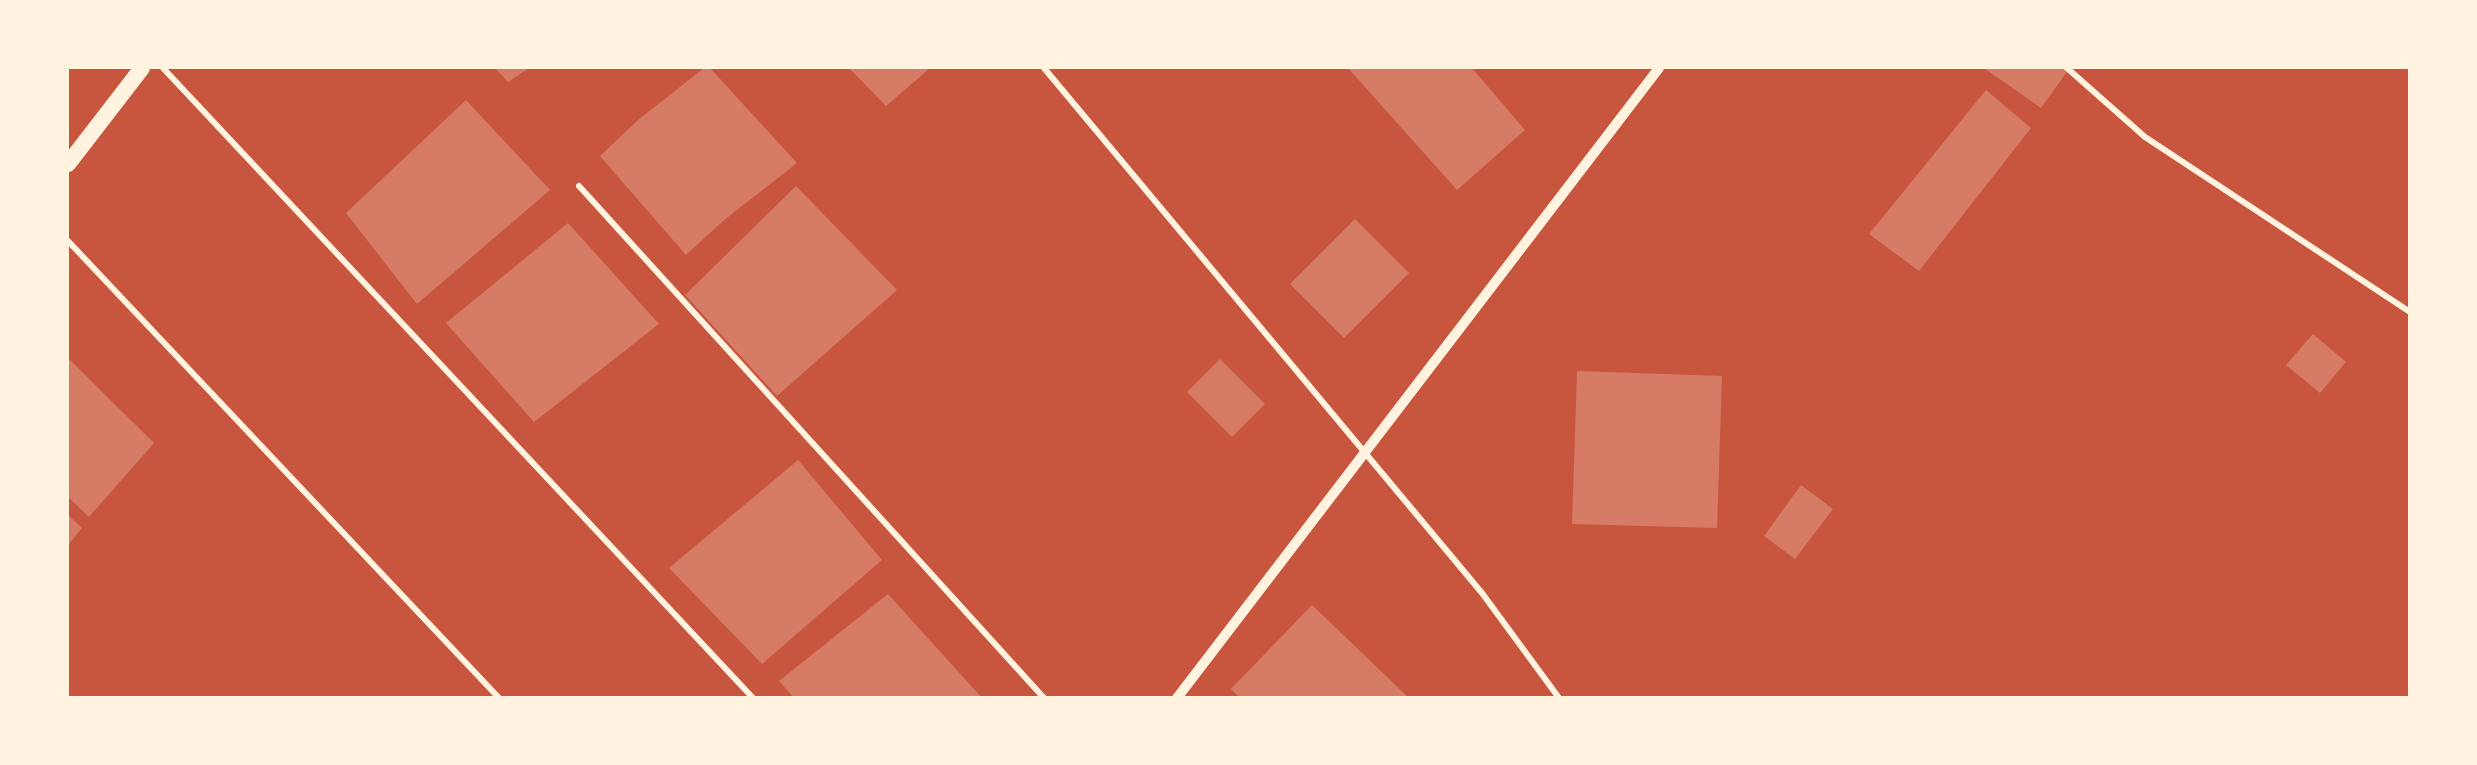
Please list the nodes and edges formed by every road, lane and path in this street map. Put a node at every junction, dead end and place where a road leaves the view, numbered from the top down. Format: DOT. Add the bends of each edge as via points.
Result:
graph roads {
  1 [pos="142,68"];
  2 [pos="163,68"];
  3 [pos="1044,68"];
  4 [pos="1659,68"];
  5 [pos="2067,68"];
  6 [pos="68,164"];
  7 [pos="579,186"];
  8 [pos="68,241"];
  9 [pos="2409,312"];
  10 [pos="1365,450"];
  11 [pos="499,698"];
  12 [pos="753,698"];
  13 [pos="1044,698"];
  14 [pos="1177,698"];
  15 [pos="1559,698"];
  1 -- 6 [label="highway"];
  2 -- 12 [label="street"];
  3 -- 10 [label="street"];
  4 -- 10 [label="street"];
  5 -- 9 [label="street" via="2145,137"];
  7 -- 13 [label="street"];
  8 -- 11 [label="street"];
  10 -- 14 [label="street"];
  10 -- 15 [label="street" via="1482,593"];
}
